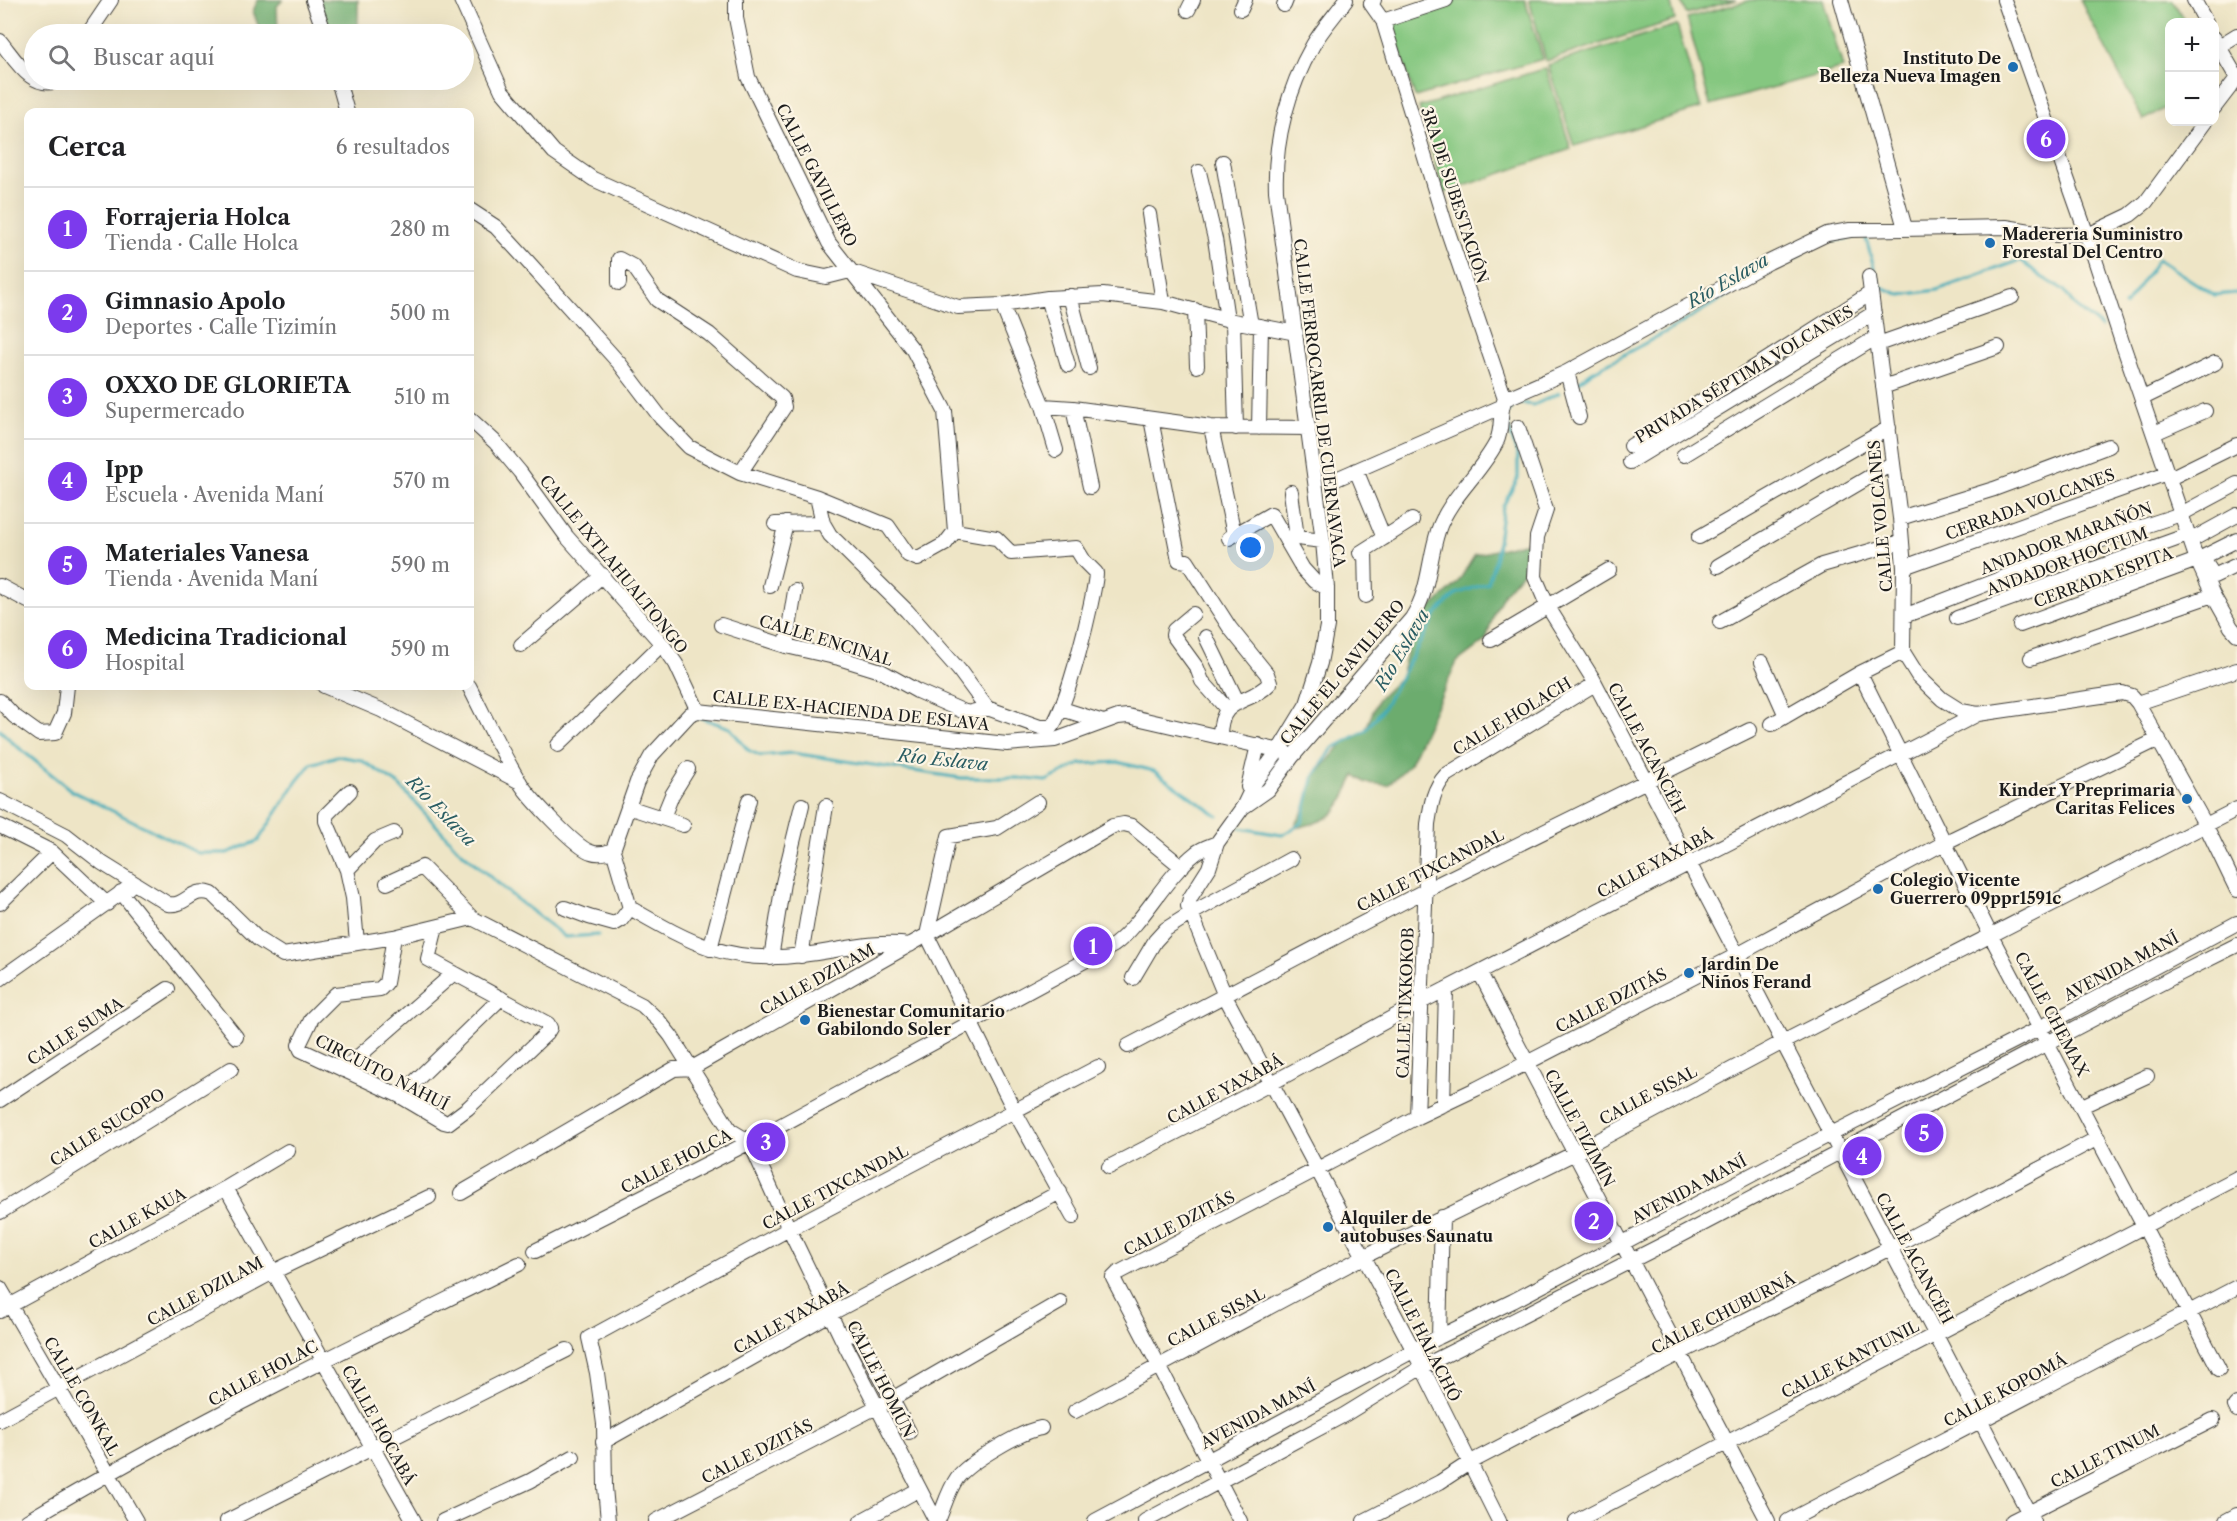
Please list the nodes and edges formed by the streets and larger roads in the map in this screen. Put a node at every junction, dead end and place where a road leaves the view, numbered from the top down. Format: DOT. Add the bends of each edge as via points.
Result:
graph roads {
  1 [pos="111,0"];
  2 [pos="313,0"];
  3 [pos="461,0"];
  4 [pos="736,0"];
  5 [pos="1346,0"];
  6 [pos="1446,0"];
  7 [pos="1841,0"];
  8 [pos="2004,0"];
  9 [pos="2012,0"];
  10 [pos="2194,0"];
  11 [pos="1372,2"];
  12 [pos="2204,18"];
  13 [pos="1383,21"];
  14 [pos="95,24"];
  15 [pos="321,24"];
  16 [pos="472,24"];
  17 [pos="474,29"];
  18 [pos="2237,35"];
  19 [pos="0,41"];
  20 [pos="2219,41"];
  21 [pos="2219,46"];
  22 [pos="24,69"];
  23 [pos="2237,78"];
  24 [pos="341,90"];
  25 [pos="2219,101"];
  26 [pos="346,108"];
  27 [pos="2202,126"];
  28 [pos="1223,162"];
  29 [pos="1199,172"];
  30 [pos="474,213"];
  31 [pos="1149,214"];
  32 [pos="1905,228"];
  33 [pos="2090,234"];
  34 [pos="850,271"];
  35 [pos="1869,278"];
  36 [pos="619,283"];
  37 [pos="1871,293"];
  38 [pos="1070,296"];
  39 [pos="2012,297"];
  40 [pos="1048,298"];
  41 [pos="1163,302"];
  42 [pos="1002,306"];
  43 [pos="1195,310"];
  44 [pos="1874,313"];
  45 [pos="1230,320"];
  46 [pos="1256,325"];
  47 [pos="1296,333"];
  48 [pos="1878,341"];
  49 [pos="1998,347"];
  50 [pos="2215,363"];
  51 [pos="1068,365"];
  52 [pos="1197,366"];
  53 [pos="1089,368"];
  54 [pos="1567,372"];
  55 [pos="1883,387"];
  56 [pos="2147,396"];
  57 [pos="1503,403"];
  58 [pos="1043,406"];
  59 [pos="1073,408"];
  60 [pos="2205,411"];
  61 [pos="1579,417"];
  62 [pos="1151,419"];
  63 [pos="1211,427"];
  64 [pos="474,428"];
  65 [pos="1236,428"];
  66 [pos="1259,428"];
  67 [pos="1309,428"];
  68 [pos="1518,428"];
  69 [pos="1889,428"];
  70 [pos="2159,431"];
  71 [pos="2237,445"];
  72 [pos="1631,446"];
  73 [pos="2109,446"];
  74 [pos="1056,450"];
  75 [pos="1684,455"];
  76 [pos="1630,462"];
  77 [pos="1893,463"];
  78 [pos="1356,470"];
  79 [pos="740,473"];
  80 [pos="2170,475"];
  81 [pos="1334,480"];
  82 [pos="2237,484"];
  83 [pos="1090,487"];
  84 [pos="1291,492"];
  85 [pos="817,497"];
  86 [pos="2184,513"];
  87 [pos="2237,515"];
  88 [pos="1900,518"];
  89 [pos="1412,520"];
  90 [pos="823,523"];
  91 [pos="955,531"];
  92 [pos="2192,536"];
  93 [pos="1699,537"];
  94 [pos="1384,538"];
  95 [pos="2237,540"];
  96 [pos="1323,541"];
  97 [pos="1901,542"];
  98 [pos="2200,559"];
  99 [pos="2237,565"];
  100 [pos="1718,566"];
  101 [pos="1904,567"];
  102 [pos="1609,570"];
  103 [pos="603,575"];
  104 [pos="0,586"];
  105 [pos="770,586"];
  106 [pos="1327,588"];
  107 [pos="795,591"];
  108 [pos="2213,595"];
  109 [pos="1366,596"];
  110 [pos="24,599"];
  111 [pos="1548,607"];
  112 [pos="1193,615"];
  113 [pos="1904,616"];
  114 [pos="1957,618"];
  115 [pos="1720,622"];
  116 [pos="721,625"];
  117 [pos="2020,625"];
  118 [pos="2237,634"];
  119 [pos="1206,637"];
  120 [pos="1491,640"];
  121 [pos="662,644"];
  122 [pos="521,645"];
  123 [pos="786,646"];
  124 [pos="1903,652"];
  125 [pos="2031,658"];
  126 [pos="1762,662"];
  127 [pos="2237,670"];
  128 [pos="1860,673"];
  129 [pos="1595,684"];
  130 [pos="67,690"];
  131 [pos="334,690"];
  132 [pos="471,690"];
  133 [pos="0,701"];
  134 [pos="2138,703"];
  135 [pos="1232,706"];
  136 [pos="987,708"];
  137 [pos="1062,709"];
  138 [pos="698,711"];
  139 [pos="1978,714"];
  140 [pos="1786,716"];
  141 [pos="1104,722"];
  142 [pos="1772,724"];
  143 [pos="1750,730"];
  144 [pos="1220,736"];
  145 [pos="2158,739"];
  146 [pos="558,745"];
  147 [pos="1258,745"];
  148 [pos="1279,750"];
  149 [pos="1900,754"];
  150 [pos="1292,757"];
  151 [pos="688,769"];
  152 [pos="1446,775"];
  153 [pos="1646,780"];
  154 [pos="520,782"];
  155 [pos="350,791"];
  156 [pos="749,800"];
  157 [pos="0,801"];
  158 [pos="1038,802"];
  159 [pos="802,805"];
  160 [pos="826,806"];
  161 [pos="628,807"];
  162 [pos="1243,807"];
  163 [pos="2237,809"];
  164 [pos="663,817"];
  165 [pos="683,825"];
  166 [pos="0,826"];
  167 [pos="2206,826"];
  168 [pos="394,833"];
  169 [pos="1946,842"];
  170 [pos="1217,843"];
  171 [pos="613,850"];
  172 [pos="52,852"];
  173 [pos="1291,859"];
  174 [pos="1690,864"];
  175 [pos="1182,867"];
  176 [pos="346,870"];
  177 [pos="387,883"];
  178 [pos="140,886"];
  179 [pos="1426,890"];
  180 [pos="2237,890"];
  181 [pos="121,892"];
  182 [pos="0,903"];
  183 [pos="107,904"];
  184 [pos="566,908"];
  185 [pos="630,908"];
  186 [pos="1190,914"];
  187 [pos="472,918"];
  188 [pos="2237,923"];
  189 [pos="436,927"];
  190 [pos="927,935"];
  191 [pos="1991,936"];
  192 [pos="394,937"];
  193 [pos="357,943"];
  194 [pos="910,945"];
  195 [pos="2237,945"];
  196 [pos="710,949"];
  197 [pos="1737,954"];
  198 [pos="801,956"];
  199 [pos="771,958"];
  200 [pos="454,973"];
  201 [pos="1480,973"];
  202 [pos="1133,978"];
  203 [pos="0,979"];
  204 [pos="168,989"];
  205 [pos="1446,989"];
  206 [pos="1225,996"];
  207 [pos="501,998"];
  208 [pos="1422,1001"];
  209 [pos="969,1023"];
  210 [pos="2040,1028"];
  211 [pos="236,1037"];
  212 [pos="1783,1042"];
  213 [pos="2049,1044"];
  214 [pos="1128,1046"];
  215 [pos="1527,1062"];
  216 [pos="1098,1067"];
  217 [pos="692,1068"];
  218 [pos="231,1069"];
  219 [pos="343,1070"];
  220 [pos="2147,1076"];
  221 [pos="1270,1084"];
  222 [pos="400,1096"];
  223 [pos="0,1100"];
  224 [pos="1443,1105"];
  225 [pos="2082,1106"];
  226 [pos="1015,1112"];
  227 [pos="1417,1117"];
  228 [pos="1831,1134"];
  229 [pos="2098,1138"];
  230 [pos="750,1142"];
  231 [pos="288,1151"];
  232 [pos="1840,1151"];
  233 [pos="1575,1153"];
  234 [pos="1109,1167"];
  235 [pos="1318,1170"];
  236 [pos="2237,1178"];
  237 [pos="226,1188"];
  238 [pos="1060,1192"];
  239 [pos="461,1193"];
  240 [pos="429,1197"];
  241 [pos="0,1212"];
  242 [pos="1073,1217"];
  243 [pos="1442,1217"];
  244 [pos="2145,1226"];
  245 [pos="789,1229"];
  246 [pos="1622,1243"];
  247 [pos="1890,1248"];
  248 [pos="535,1251"];
  249 [pos="1363,1257"];
  250 [pos="1631,1261"];
  251 [pos="519,1264"];
  252 [pos="273,1272"];
  253 [pos="2237,1287"];
  254 [pos="0,1288"];
  255 [pos="1060,1302"];
  256 [pos="5,1308"];
  257 [pos="2189,1312"];
  258 [pos="830,1314"];
  259 [pos="1935,1334"];
  260 [pos="841,1337"];
  261 [pos="1439,1337"];
  262 [pos="567,1350"];
  263 [pos="1414,1351"];
  264 [pos="1680,1353"];
  265 [pos="323,1360"];
  266 [pos="1159,1366"];
  267 [pos="1422,1367"];
  268 [pos="2219,1369"];
  269 [pos="59,1389"];
  270 [pos="892,1399"];
  271 [pos="876,1407"];
  272 [pos="1075,1411"];
  273 [pos="0,1420"];
  274 [pos="2213,1420"];
  275 [pos="1981,1421"];
  276 [pos="1041,1428"];
  277 [pos="909,1432"];
  278 [pos="1726,1441"];
  279 [pos="603,1442"];
  280 [pos="373,1449"];
  281 [pos="573,1457"];
  282 [pos="1208,1460"];
  283 [pos="1469,1463"];
  284 [pos="108,1473"];
  285 [pos="1219,1482"];
  286 [pos="918,1490"];
  287 [pos="2237,1515"];
  288 [pos="2031,1517"];
  289 [pos="27,1521"];
  290 [pos="136,1521"];
  291 [pos="227,1521"];
  292 [pos="414,1521"];
  293 [pos="443,1521"];
  294 [pos="608,1521"];
  295 [pos="656,1521"];
  296 [pos="861,1521"];
  297 [pos="937,1521"];
  298 [pos="1095,1521"];
  299 [pos="1145,1521"];
  300 [pos="1239,1521"];
  301 [pos="1364,1521"];
  302 [pos="1499,1521"];
  303 [pos="1576,1521"];
  304 [pos="1768,1521"];
  305 [pos="1788,1521"];
  306 [pos="2012,1521"];
  307 [pos="2226,1521"];
  1 -- 14 [label="street"];
  2 -- 15 [label="street"];
  3 -- 16 [label="street"];
  4 -- 34 [label="street, CALLE GAVILLERO" via="748,76 829,243"];
  5 -- 47 [label="street, CALLE FERROCARRIL DE CUERNAVACA" via="1302,67 1277,148 1276,191"];
  6 -- 13 [label="street"];
  7 -- 32 [label="street"];
  8 -- 33 [label="street"];
  9 -- 33 [label="street"];
  10 -- 12 [label="street"];
  11 -- 13 [label="street, 3RA DE SUBESTACIÓN"];
  13 -- 57 [label="street, 3RA DE SUBESTACIÓN"];
  17 -- 34 [label="street" via="502,91 554,152 593,179 797,271 826,277"];
  18 -- 20 [label="street"];
  19 -- 22 [label="street"];
  21 -- 23 [label="street"];
  23 -- 25 [label="street"];
  24 -- 26 [label="street"];
  27 -- 33 [label="street" via="2146,202 2130,215"];
  28 -- 46 [label="street"];
  29 -- 45 [label="street"];
  30 -- 79 [label="street" via="496,227 520,253 689,447"];
  31 -- 41 [label="street"];
  32 -- 33 [label="street" via="2006,227 2056,235"];
  32 -- 54 [label="street" via="1827,234"];
  33 -- 56 [label="street"];
  33 -- 80 [label="street"];
  34 -- 42 [label="street" via="958,307"];
  34 -- 91 [label="street, CALLE GAVILLERO" via="913,350 945,411"];
  35 -- 37 [label="street, CALLE VOLCANES"];
  36 -- 79 [label="street" via="619,260 634,267 657,300 709,334 782,398 784,407"];
  37 -- 44 [label="street, CALLE VOLCANES"];
  37 -- 72 [label="street"];
  38 -- 40 [label="street"];
  38 -- 41 [label="street" via="1103,295"];
  38 -- 53 [label="street"];
  39 -- 48 [label="street"];
  40 -- 42 [label="street"];
  40 -- 51 [label="street"];
  41 -- 43 [label="street"];
  42 -- 58 [label="street"];
  43 -- 45 [label="street"];
  43 -- 52 [label="street"];
  44 -- 48 [label="street, CALLE VOLCANES"];
  44 -- 76 [label="street, PRIVADA SÉPTIMA VOLCANES"];
  45 -- 46 [label="street"];
  45 -- 65 [label="street"];
  46 -- 47 [label="street"];
  46 -- 66 [label="street"];
  47 -- 67 [label="street, CALLE FERROCARRIL DE CUERNAVACA"];
  48 -- 55 [label="street, CALLE VOLCANES"];
  48 -- 75 [label="street"];
  49 -- 55 [label="street"];
  50 -- 56 [label="street"];
  54 -- 57 [label="street"];
  54 -- 61 [label="street"];
  55 -- 69 [label="street, CALLE VOLCANES"];
  56 -- 70 [label="street"];
  57 -- 78 [label="street"];
  57 -- 150 [label="street, CALLE EL GAVILLERO" via="1502,426 1496,442 1438,531 1421,604"];
  58 -- 59 [label="street"];
  58 -- 74 [label="street"];
  59 -- 62 [label="street"];
  59 -- 83 [label="street"];
  60 -- 70 [label="street"];
  62 -- 63 [label="street"];
  62 -- 135 [label="street" via="1179,560 1187,561 1230,628 1273,671 1269,686"];
  63 -- 65 [label="street"];
  63 -- 106 [label="street" via="1232,536 1268,514 1273,515 1303,569"];
  64 -- 103 [label="street, CALLE IXTLAHUALTONGO" via="507,457 567,537"];
  65 -- 66 [label="street"];
  66 -- 67 [label="street"];
  67 -- 96 [label="street, CALLE FERROCARRIL DE CUERNAVACA"];
  68 -- 111 [label="street, CALLE ACANCÉH" via="1546,510 1537,537 1535,577"];
  69 -- 77 [label="street, CALLE VOLCANES"];
  69 -- 93 [label="street"];
  70 -- 80 [label="street"];
  71 -- 80 [label="street, CERRADA VOLCANES"];
  73 -- 88 [label="street" via="1994,489"];
  77 -- 88 [label="street, CALLE VOLCANES"];
  77 -- 100 [label="street"];
  78 -- 81 [label="street"];
  78 -- 94 [label="street"];
  79 -- 85 [label="street"];
  80 -- 86 [label="street"];
  80 -- 101 [label="street, CERRADA VOLCANES"];
  82 -- 86 [label="street, ANDADOR MARAÑÓN"];
  84 -- 96 [label="street" via="1297,538"];
  85 -- 90 [label="street"];
  85 -- 91 [label="street" via="888,526 908,555 918,559 945,544"];
  86 -- 92 [label="street"];
  86 -- 113 [label="street, ANDADOR MARAÑÓN" via="2090,544"];
  87 -- 92 [label="street, ANDADOR HOCTUM"];
  88 -- 97 [label="street, CALLE VOLCANES"];
  89 -- 94 [label="street"];
  90 -- 105 [label="street" via="780,523"];
  90 -- 136 [label="street" via="830,535 907,611"];
  91 -- 137 [label="street" via="996,538 1011,553 1076,548 1094,570 1096,576 1078,656"];
  92 -- 98 [label="street"];
  92 -- 114 [label="street, ANDADOR HOCTUM"];
  94 -- 109 [label="street" via="1362,552"];
  95 -- 98 [label="street, CERRADA ESPITA"];
  96 -- 106 [label="street, CALLE FERROCARRIL DE CUERNAVACA"];
  97 -- 101 [label="street, CALLE VOLCANES"];
  97 -- 115 [label="street" via="1822,565"];
  98 -- 99 [label="street" via="2214,576"];
  98 -- 108 [label="street"];
  98 -- 117 [label="street, CERRADA ESPITA"];
  101 -- 113 [label="street, CALLE VOLCANES"];
  102 -- 111 [label="street"];
  103 -- 121 [label="street, CALLE IXTLAHUALTONGO"];
  103 -- 122 [label="street"];
  104 -- 110 [label="street"];
  106 -- 148 [label="street, CALLE FERROCARRIL DE CUERNAVACA" via="1327,626 1320,663 1307,704"];
  107 -- 123 [label="street"];
  108 -- 118 [label="street"];
  108 -- 125 [label="street"];
  111 -- 120 [label="street"];
  111 -- 129 [label="street, CALLE ACANCÉH"];
  112 -- 135 [label="street" via="1173,635 1202,681"];
  113 -- 124 [label="street, CALLE VOLCANES"];
  116 -- 123 [label="street, CALLE ENCINAL"];
  119 -- 135 [label="street"];
  121 -- 138 [label="street, CALLE IXTLAHUALTONGO"];
  121 -- 146 [label="street"];
  123 -- 136 [label="street, CALLE ENCINAL" via="881,671 967,712"];
  124 -- 128 [label="street"];
  124 -- 139 [label="street" via="1918,676 1942,699 1961,711"];
  126 -- 140 [label="street"];
  127 -- 134 [label="street"];
  128 -- 140 [label="street"];
  128 -- 149 [label="street, CALLE CHEMAX"];
  129 -- 152 [label="street, CALLE HOLACH"];
  129 -- 153 [label="street, CALLE ACANCÉH"];
  130 -- 133 [label="street" via="64,713 55,733 39,734"];
  131 -- 154 [label="street" via="381,710"];
  132 -- 154 [label="street"];
  134 -- 139 [label="street, CALLE YAXABÁ" via="2122,693"];
  134 -- 145 [label="street"];
  135 -- 144 [label="street" via="1221,721"];
  136 -- 137 [label="street, CALLE ENCINAL" via="1046,728 1055,723"];
  137 -- 141 [label="street"];
  138 -- 141 [label="street, CALLE EX-HACIENDA DE ESLAVA" via="1008,744 1055,740"];
  138 -- 161 [label="street, CALLE EX-HACIENDA DE ESLAVA" via="690,714 652,754"];
  139 -- 149 [label="street, CALLE YAXABÁ"];
  140 -- 142 [label="street"];
  141 -- 144 [label="street, CALLE EX-HACIENDA DE ESLAVA" via="1128,716"];
  143 -- 153 [label="street, CALLE TIXCANDAL"];
  144 -- 147 [label="street, CALLE EX-HACIENDA DE ESLAVA"];
  145 -- 167 [label="street"];
  145 -- 169 [label="street, CALLE DZITÁS"];
  147 -- 148 [label="street, CALLE EX-HACIENDA DE ESLAVA"];
  147 -- 162 [label="street"];
  148 -- 150 [label="street, CALLE EX-HACIENDA DE ESLAVA"];
  148 -- 162 [label="street, CALLE FERROCARRIL DE CUERNAVACA" via="1255,782"];
  149 -- 169 [label="street, CALLE CHEMAX"];
  149 -- 174 [label="street, CALLE YAXABÁ"];
  150 -- 162 [label="street, CALLE EL GAVILLERO" via="1268,790"];
  151 -- 164 [label="street"];
  152 -- 179 [label="street, CALLE TIXKOKOB" via="1431,803"];
  153 -- 174 [label="street, CALLE ACANCÉH"];
  153 -- 179 [label="street, CALLE TIXCANDAL"];
  154 -- 171 [label="street" via="584,850 605,854"];
  155 -- 176 [label="street" via="326,815"];
  156 -- 196 [label="street"];
  157 -- 178 [label="street" via="66,835"];
  158 -- 190 [label="street" via="997,828 949,836"];
  159 -- 199 [label="street" via="783,883"];
  160 -- 198 [label="street"];
  161 -- 164 [label="street"];
  161 -- 171 [label="street, CALLE EX-HACIENDA DE ESLAVA"];
  162 -- 170 [label="street"];
  163 -- 167 [label="street, CALLE SISAL"];
  164 -- 165 [label="street"];
  166 -- 172 [label="street"];
  167 -- 180 [label="street"];
  167 -- 191 [label="street, CALLE SISAL"];
  168 -- 176 [label="street" via="375,841"];
  169 -- 191 [label="street, CALLE CHEMAX"];
  169 -- 197 [label="street, CALLE DZITÁS"];
  170 -- 175 [label="street" via="1197,851"];
  170 -- 186 [label="street" via="1209,868 1190,898"];
  171 -- 185 [label="street"];
  172 -- 182 [label="street"];
  172 -- 183 [label="street"];
  173 -- 186 [label="street"];
  174 -- 197 [label="street, CALLE ACANCÉH"];
  174 -- 201 [label="street, CALLE YAXABÁ"];
  175 -- 190 [label="street, CALLE DZILAM" via="1132,826 1113,826"];
  175 -- 209 [label="street, CALLE HOLCA" via="1126,936 1114,945"];
  176 -- 193 [label="street"];
  177 -- 187 [label="street, CALLE HOMÚN" via="422,867"];
  178 -- 181 [label="street"];
  178 -- 193 [label="street" via="172,905 196,892 212,894 259,940 284,956"];
  179 -- 206 [label="street, CALLE TIXCANDAL"];
  179 -- 208 [label="street, CALLE TIXKOKOB"];
  181 -- 183 [label="street"];
  181 -- 211 [label="street"];
  183 -- 203 [label="street"];
  184 -- 185 [label="street" via="614,924"];
  185 -- 196 [label="street" via="674,934"];
  186 -- 202 [label="street" via="1155,941"];
  186 -- 206 [label="street, CALLE HALACHÓ"];
  187 -- 189 [label="street"];
  187 -- 217 [label="street, CALLE HOMÚN" via="642,1005 659,1021"];
  188 -- 210 [label="street, AVENIDA MANÍ"];
  189 -- 192 [label="street"];
  189 -- 200 [label="street, CIRCUITO NAHUÍ" via="428,959"];
  190 -- 194 [label="street, CALLE DZILAM"];
  190 -- 209 [label="street"];
  191 -- 210 [label="street, CALLE CHEMAX"];
  191 -- 212 [label="street, CALLE SISAL"];
  192 -- 193 [label="street"];
  192 -- 219 [label="street, CIRCUITO NAHUÍ" via="386,983 380,989 336,994 312,1018 300,1040 301,1050"];
  194 -- 198 [label="street" via="890,942"];
  194 -- 217 [label="street, CALLE DZILAM"];
  195 -- 213 [label="street, AVENIDA MANÍ"];
  196 -- 199 [label="street"];
  197 -- 212 [label="street, CALLE ACANCÉH"];
  197 -- 215 [label="street, CALLE DZITÁS"];
  198 -- 199 [label="street"];
  200 -- 207 [label="street, CIRCUITO NAHUÍ"];
  200 -- 219 [label="street"];
  201 -- 205 [label="street, CALLE YAXABÁ"];
  201 -- 215 [label="street, CALLE TIZIMÍN"];
  204 -- 223 [label="street, CALLE SUMA"];
  205 -- 208 [label="street, CALLE YAXABÁ"];
  205 -- 224 [label="street"];
  206 -- 214 [label="street, CALLE TIXCANDAL"];
  206 -- 221 [label="street, CALLE HALACHÓ"];
  207 -- 222 [label="street"];
  207 -- 222 [label="street, CIRCUITO NAHUÍ" via="548,1024 547,1033 453,1121 444,1122"];
  208 -- 221 [label="street, CALLE YAXABÁ"];
  208 -- 227 [label="street, CALLE TIXKOKOB"];
  209 -- 226 [label="street"];
  209 -- 230 [label="street, CALLE HOLCA"];
  210 -- 213 [label="street, CALLE CHEMAX"];
  210 -- 228 [label="street, AVENIDA MANÍ"];
  212 -- 228 [label="street, CALLE ACANCÉH"];
  212 -- 233 [label="street, CALLE SISAL"];
  213 -- 225 [label="street, CALLE CHEMAX"];
  213 -- 232 [label="street, AVENIDA MANÍ"];
  215 -- 224 [label="street, CALLE DZITÁS"];
  215 -- 233 [label="street, CALLE TIZIMÍN"];
  216 -- 226 [label="street, CALLE TIXCANDAL"];
  217 -- 230 [label="street, CALLE HOMÚN" via="730,1130"];
  217 -- 239 [label="street, CALLE DZILAM" via="674,1069"];
  218 -- 241 [label="street, CALLE SUCOPO"];
  219 -- 222 [label="street, CIRCUITO NAHUÍ"];
  220 -- 225 [label="street"];
  221 -- 234 [label="street, CALLE YAXABÁ"];
  221 -- 235 [label="street, CALLE HALACHÓ"];
  224 -- 227 [label="street, CALLE DZITÁS"];
  225 -- 229 [label="street, CALLE CHEMAX"];
  226 -- 238 [label="street"];
  226 -- 245 [label="street, CALLE TIXCANDAL"];
  227 -- 235 [label="street, CALLE DZITÁS"];
  228 -- 232 [label="street, CALLE ACANCÉH"];
  228 -- 246 [label="street, AVENIDA MANÍ"];
  229 -- 244 [label="street, CALLE CHEMAX"];
  229 -- 247 [label="street, CALLE CHUBURNÁ"];
  230 -- 245 [label="street, CALLE HOMÚN"];
  230 -- 248 [label="street, CALLE HOLCA"];
  231 -- 237 [label="street, CALLE KAUA"];
  232 -- 247 [label="street, CALLE ACANCÉH"];
  232 -- 250 [label="street, AVENIDA MANÍ"];
  233 -- 243 [label="street, CALLE SISAL"];
  233 -- 246 [label="street, CALLE TIZIMÍN"];
  235 -- 249 [label="street, CALLE HALACHÓ"];
  235 -- 266 [label="street, CALLE DZITÁS" via="1113,1278"];
  236 -- 244 [label="street, CALLE KANTUNIL"];
  237 -- 252 [label="street, CALLE HOCABÁ"];
  237 -- 256 [label="street, CALLE KAUA"];
  238 -- 242 [label="street"];
  238 -- 258 [label="street, CALLE YAXABÁ"];
  240 -- 252 [label="street, CALLE DZILAM"];
  243 -- 249 [label="street, CALLE SISAL"];
  243 -- 261 [label="street"];
  244 -- 257 [label="street, CALLE CHEMAX"];
  244 -- 259 [label="street, CALLE KANTUNIL"];
  245 -- 258 [label="street, CALLE HOMÚN"];
  245 -- 279 [label="street, CALLE TIXCANDAL" via="589,1338 604,1424"];
  246 -- 250 [label="street, CALLE TIZIMÍN"];
  246 -- 261 [label="street, AVENIDA MANÍ"];
  247 -- 259 [label="street, CALLE ACANCÉH"];
  247 -- 264 [label="street, CALLE CHUBURNÁ"];
  249 -- 263 [label="street, CALLE HALACHÓ"];
  249 -- 266 [label="street, CALLE SISAL"];
  250 -- 264 [label="street, CALLE TIZIMÍN"];
  250 -- 267 [label="street, AVENIDA MANÍ"];
  251 -- 265 [label="street, CALLE HOLAC"];
  252 -- 265 [label="street, CALLE HOCABÁ"];
  252 -- 269 [label="street, CALLE DZILAM"];
  253 -- 257 [label="street, CALLE KOPOMÁ"];
  254 -- 256 [label="street, CALLE CONKAL"];
  255 -- 270 [label="street, CALLE DZITÁS"];
  256 -- 269 [label="street, CALLE CONKAL"];
  257 -- 268 [label="street, CALLE CHEMAX"];
  257 -- 275 [label="street, CALLE KOPOMÁ"];
  258 -- 260 [label="street, CALLE HOMÚN"];
  258 -- 279 [label="street, CALLE YAXABÁ"];
  259 -- 275 [label="street, CALLE ACANCÉH"];
  259 -- 278 [label="street, CALLE KANTUNIL"];
  260 -- 270 [label="street" via="857,1335"];
  260 -- 271 [label="street, CALLE HOMÚN"];
  261 -- 263 [label="street, AVENIDA MANÍ"];
  262 -- 280 [label="street"];
  263 -- 267 [label="street, CALLE HALACHÓ"];
  263 -- 282 [label="street, AVENIDA MANÍ"];
  264 -- 278 [label="street, CALLE TIZIMÍN"];
  264 -- 283 [label="street, CALLE CHUBURNÁ"];
  265 -- 280 [label="street, CALLE HOCABÁ"];
  265 -- 284 [label="street, CALLE HOLAC"];
  266 -- 272 [label="street, CALLE SISAL"];
  266 -- 282 [label="street"];
  267 -- 283 [label="street, CALLE HALACHÓ"];
  267 -- 285 [label="street, AVENIDA MANÍ" via="1344,1415"];
  269 -- 273 [label="street, CALLE DZILAM"];
  269 -- 284 [label="street, CALLE CONKAL"];
  270 -- 271 [label="street, CALLE DZITÁS"];
  270 -- 277 [label="street"];
  271 -- 286 [label="street, CALLE HOMÚN"];
  271 -- 295 [label="street, CALLE DZITÁS"];
  274 -- 288 [label="street, CALLE TINUM"];
  275 -- 288 [label="street, CALLE ACANCÉH"];
  275 -- 305 [label="street, CALLE KOPOMÁ"];
  276 -- 297 [label="street" via="971,1465 957,1478"];
  278 -- 303 [label="street, CALLE KANTUNIL"];
  278 -- 304 [label="street, CALLE TIZIMÍN"];
  279 -- 294 [label="street"];
  280 -- 291 [label="street"];
  280 -- 292 [label="street, CALLE HOCABÁ"];
  281 -- 293 [label="street"];
  282 -- 285 [label="street"];
  282 -- 298 [label="street, AVENIDA MANÍ"];
  283 -- 301 [label="street, CALLE CHUBURNÁ"];
  283 -- 302 [label="street, CALLE HALACHÓ"];
  284 -- 289 [label="street, CALLE HOLAC"];
  284 -- 290 [label="street, CALLE CONKAL"];
  285 -- 299 [label="street, AVENIDA MANÍ"];
  285 -- 300 [label="street"];
  286 -- 296 [label="street"];
  286 -- 297 [label="street, CALLE HOMÚN"];
  287 -- 307 [label="street"];
  288 -- 306 [label="street, CALLE TINUM"];
}
